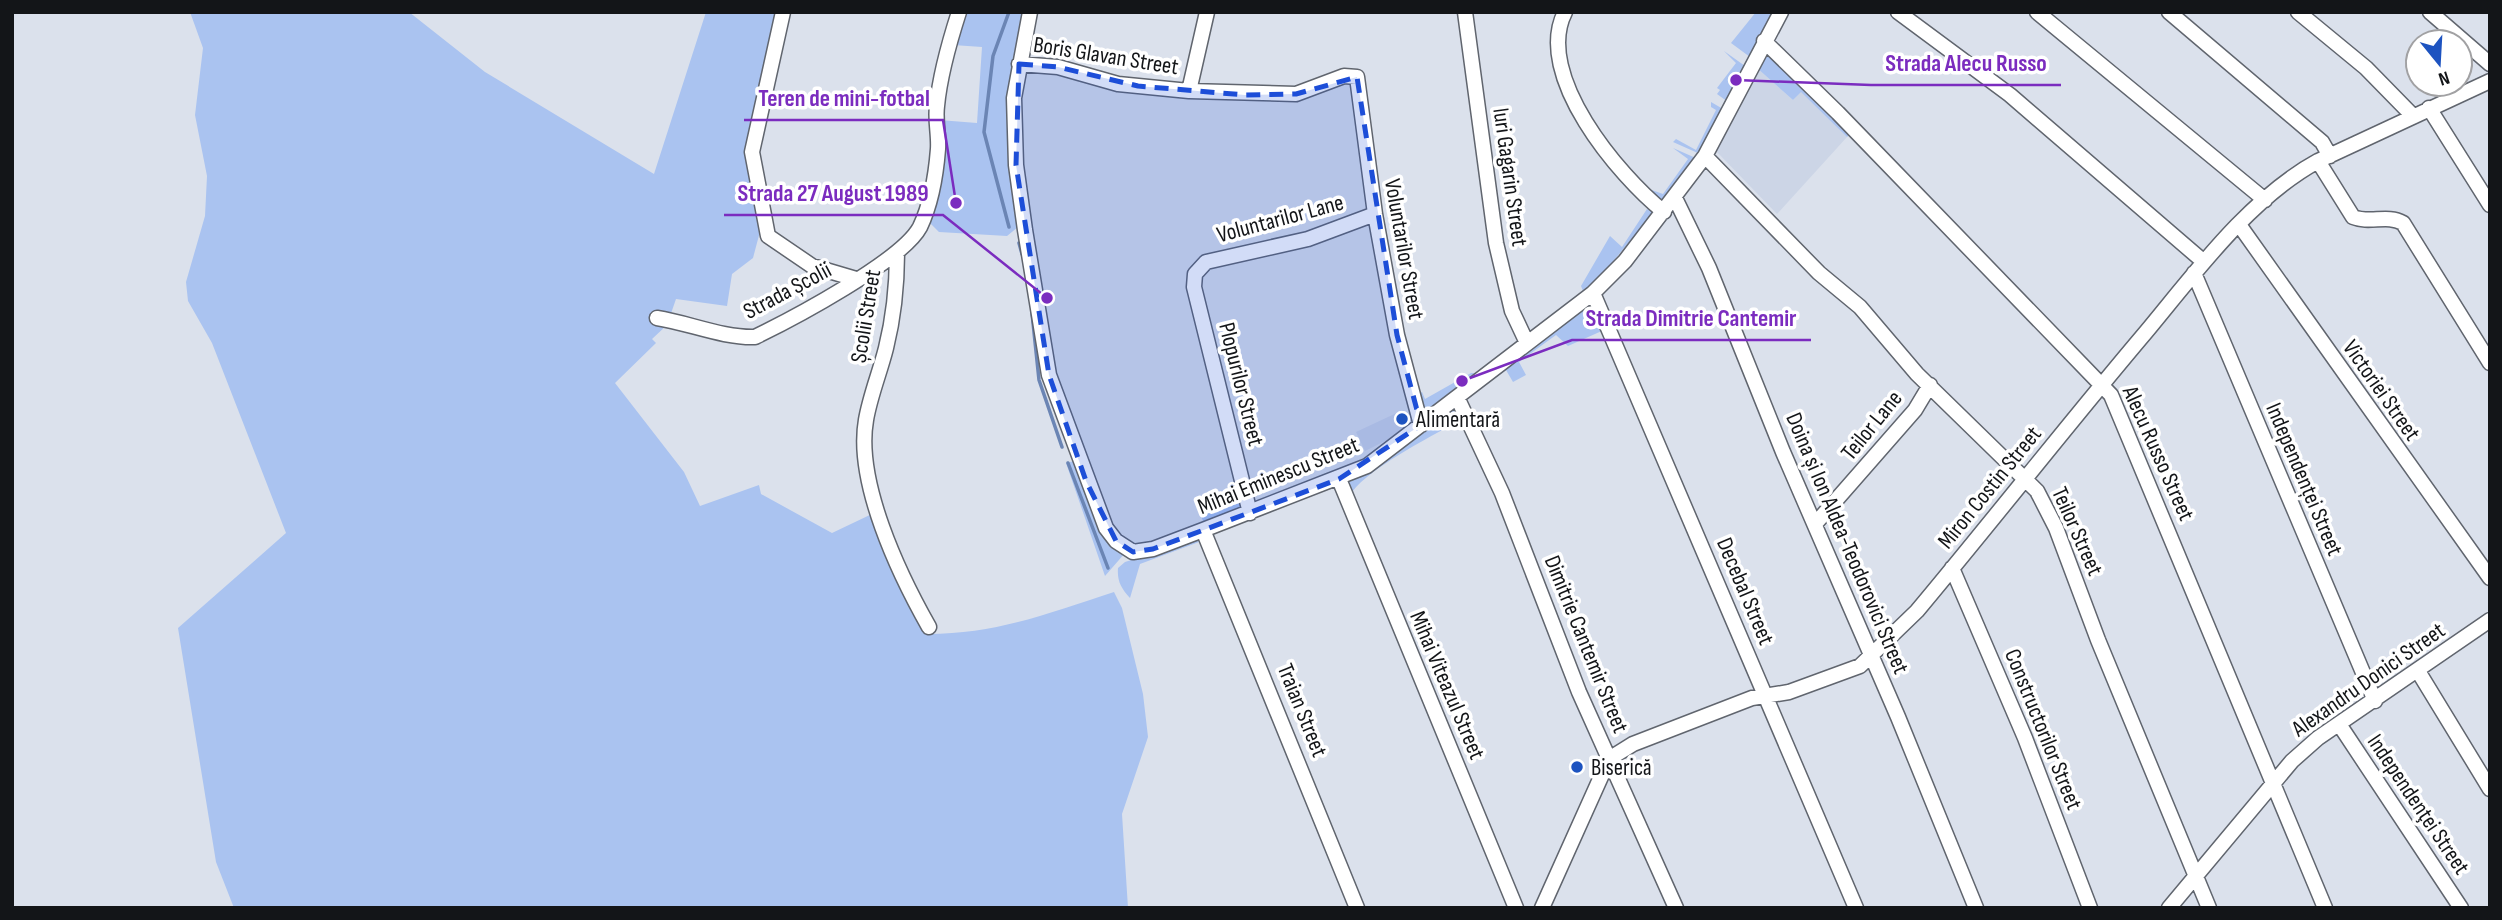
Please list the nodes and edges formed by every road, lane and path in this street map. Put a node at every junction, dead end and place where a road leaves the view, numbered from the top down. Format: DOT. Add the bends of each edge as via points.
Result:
graph roads {
  1 [pos="783,12"];
  2 [pos="959,12"];
  3 [pos="1030,12"];
  4 [pos="1207,12"];
  5 [pos="1465,12"];
  6 [pos="1565,12"];
  7 [pos="1781,12"];
  8 [pos="1898,12"];
  9 [pos="2037,12"];
  10 [pos="2169,12"];
  11 [pos="2298,12"];
  12 [pos="2430,12"];
  13 [pos="1764,41"];
  14 [pos="1019,64"];
  15 [pos="2490,64"];
  16 [pos="2490,80"];
  17 [pos="1189,91"];
  18 [pos="2429,108"];
  19 [pos="2413,116"];
  20 [pos="1705,156"];
  21 [pos="2324,159"];
  22 [pos="1675,198"];
  23 [pos="2265,200"];
  24 [pos="2490,205"];
  25 [pos="1664,212"];
  26 [pos="1375,214"];
  27 [pos="2240,226"];
  28 [pos="897,252"];
  29 [pos="1199,267"];
  30 [pos="2199,268"];
  31 [pos="856,279"];
  32 [pos="1593,293"];
  33 [pos="657,318"];
  34 [pos="1527,343"];
  35 [pos="2490,363"];
  36 [pos="2102,384"];
  37 [pos="1930,385"];
  38 [pos="1457,397"];
  39 [pos="1421,425"];
  40 [pos="2025,478"];
  41 [pos="1339,479"];
  42 [pos="1250,513"];
  43 [pos="1816,523"];
  44 [pos="1203,530"];
  45 [pos="1952,568"];
  46 [pos="2490,578"];
  47 [pos="2490,620"];
  48 [pos="929,627"];
  49 [pos="1873,657"];
  50 [pos="2418,671"];
  51 [pos="1766,696"];
  52 [pos="2375,701"];
  53 [pos="2339,724"];
  54 [pos="1609,759"];
  55 [pos="2273,783"];
  56 [pos="2490,789"];
  57 [pos="2195,875"];
  58 [pos="1357,908"];
  59 [pos="1516,908"];
  60 [pos="1542,908"];
  61 [pos="1676,908"];
  62 [pos="1856,908"];
  63 [pos="1976,908"];
  64 [pos="2090,908"];
  65 [pos="2169,908"];
  66 [pos="2209,908"];
  67 [pos="2325,908"];
  68 [pos="2461,908"];
  1 -- 31 [label="street, Strada Școlii" via="752,152 768,236 812,266"];
  2 -- 28 [label="street, Școlii Street" via="938,99 933,188 918,230"];
  3 -- 14 [label="street"];
  4 -- 17 [label="street, Boris Glavan Street"];
  5 -- 34 [label="street, Iuri Gagarin Street" via="1496,243 1512,311"];
  6 -- 25 [label="street" via="1560,55 1583,118 1627,181"];
  7 -- 13 [label="street, Mihai Eminescu Street"];
  8 -- 30 [label="street, Independenței Street" via="2010,95"];
  9 -- 23 [label="street"];
  10 -- 21 [label="street" via="2322,142"];
  11 -- 19 [label="street" via="2366,68"];
  12 -- 15 [label="street"];
  13 -- 20 [label="street, Mihai Eminescu Street"];
  13 -- 36 [label="street, Alecu Russo Street"];
  14 -- 17 [label="street, Boris Glavan Street" via="1058,67 1118,84"];
  14 -- 44 [label="street, Mihai Eminescu Street" via="1014,98 1016,165 1049,375 1106,528 1133,552"];
  16 -- 18 [label="street, Miron Costin Street"];
  17 -- 26 [label="street, Voluntarilor Street" via="1296,94 1343,76 1357,77"];
  18 -- 19 [label="street, Miron Costin Street"];
  18 -- 24 [label="street"];
  19 -- 21 [label="street, Miron Costin Street"];
  20 -- 22 [label="street, Mihai Eminescu Street"];
  20 -- 37 [label="street, Teilor Street" via="1819,272 1860,307"];
  21 -- 23 [label="street, Miron Costin Street" via="2294,174"];
  21 -- 35 [label="street" via="2353,217 2363,221 2393,218 2403,223"];
  22 -- 25 [label="street, Mihai Eminescu Street"];
  22 -- 43 [label="street, Doina și Ion Aldea-Teodorovici Street"];
  23 -- 27 [label="street, Miron Costin Street"];
  25 -- 32 [label="street, Mihai Eminescu Street"];
  26 -- 29 [label="street, Voluntarilor Lane" via="1308,239"];
  26 -- 39 [label="street, Voluntarilor Street" via="1397,335"];
  27 -- 30 [label="street, Miron Costin Street"];
  27 -- 46 [label="street, Victoriei Street"];
  28 -- 31 [label="street, Strada Școlii"];
  28 -- 48 [label="street, Școlii Street" via="895,302 866,421 864,450 869,481 902,578"];
  29 -- 42 [label="street, Plopurilor Street" via="1194,287"];
  30 -- 36 [label="street, Miron Costin Street"];
  30 -- 52 [label="street, Independenței Street"];
  31 -- 33 [label="street, Strada Școlii" via="755,337"];
  32 -- 34 [label="street, Mihai Eminescu Street"];
  32 -- 51 [label="street, Decebal Street"];
  34 -- 38 [label="street, Mihai Eminescu Street"];
  36 -- 40 [label="street, Miron Costin Street"];
  36 -- 55 [label="street, Alecu Russo Street" via="2120,411"];
  37 -- 40 [label="street, Teilor Street"];
  37 -- 43 [label="street, Teilor Lane" via="1915,411"];
  38 -- 39 [label="street, Mihai Eminescu Street"];
  38 -- 54 [label="street, Dimitrie Cantemir Street" via="1502,494"];
  39 -- 41 [label="street, Mihai Eminescu Street" via="1367,466"];
  40 -- 45 [label="street, Miron Costin Street"];
  40 -- 57 [label="street, Teilor Street" via="2046,506"];
  41 -- 42 [label="street, Mihai Eminescu Street"];
  41 -- 59 [label="street, Mihai Viteazul Street"];
  42 -- 44 [label="street, Mihai Eminescu Street"];
  43 -- 49 [label="street, Doina și Ion Aldea-Teodorovici Street"];
  44 -- 58 [label="street, Traian Street"];
  45 -- 49 [label="street, Miron Costin Street"];
  45 -- 64 [label="street, Constructorilor Street" via="2025,738"];
  47 -- 50 [label="street, Alexandru Donici Street"];
  49 -- 51 [label="street, Miron Costin Street" via="1821,682"];
  49 -- 63 [label="street, Doina și Ion Aldea-Teodorovici Street"];
  50 -- 52 [label="street, Alexandru Donici Street"];
  50 -- 56 [label="street"];
  51 -- 54 [label="street, Miron Costin Street" via="1645,740"];
  51 -- 62 [label="street, Decebal Street"];
  52 -- 53 [label="street, Alexandru Donici Street"];
  53 -- 55 [label="street, Alexandru Donici Street" via="2292,761"];
  53 -- 68 [label="street, Independenţei Street"];
  54 -- 60 [label="street"];
  54 -- 61 [label="street, Dimitrie Cantemir Street"];
  55 -- 57 [label="street, Alexandru Donici Street"];
  55 -- 67 [label="street, Alecu Russo Street"];
  57 -- 65 [label="street, Alexandru Donici Street"];
  57 -- 66 [label="street, Teilor Street"];
}
